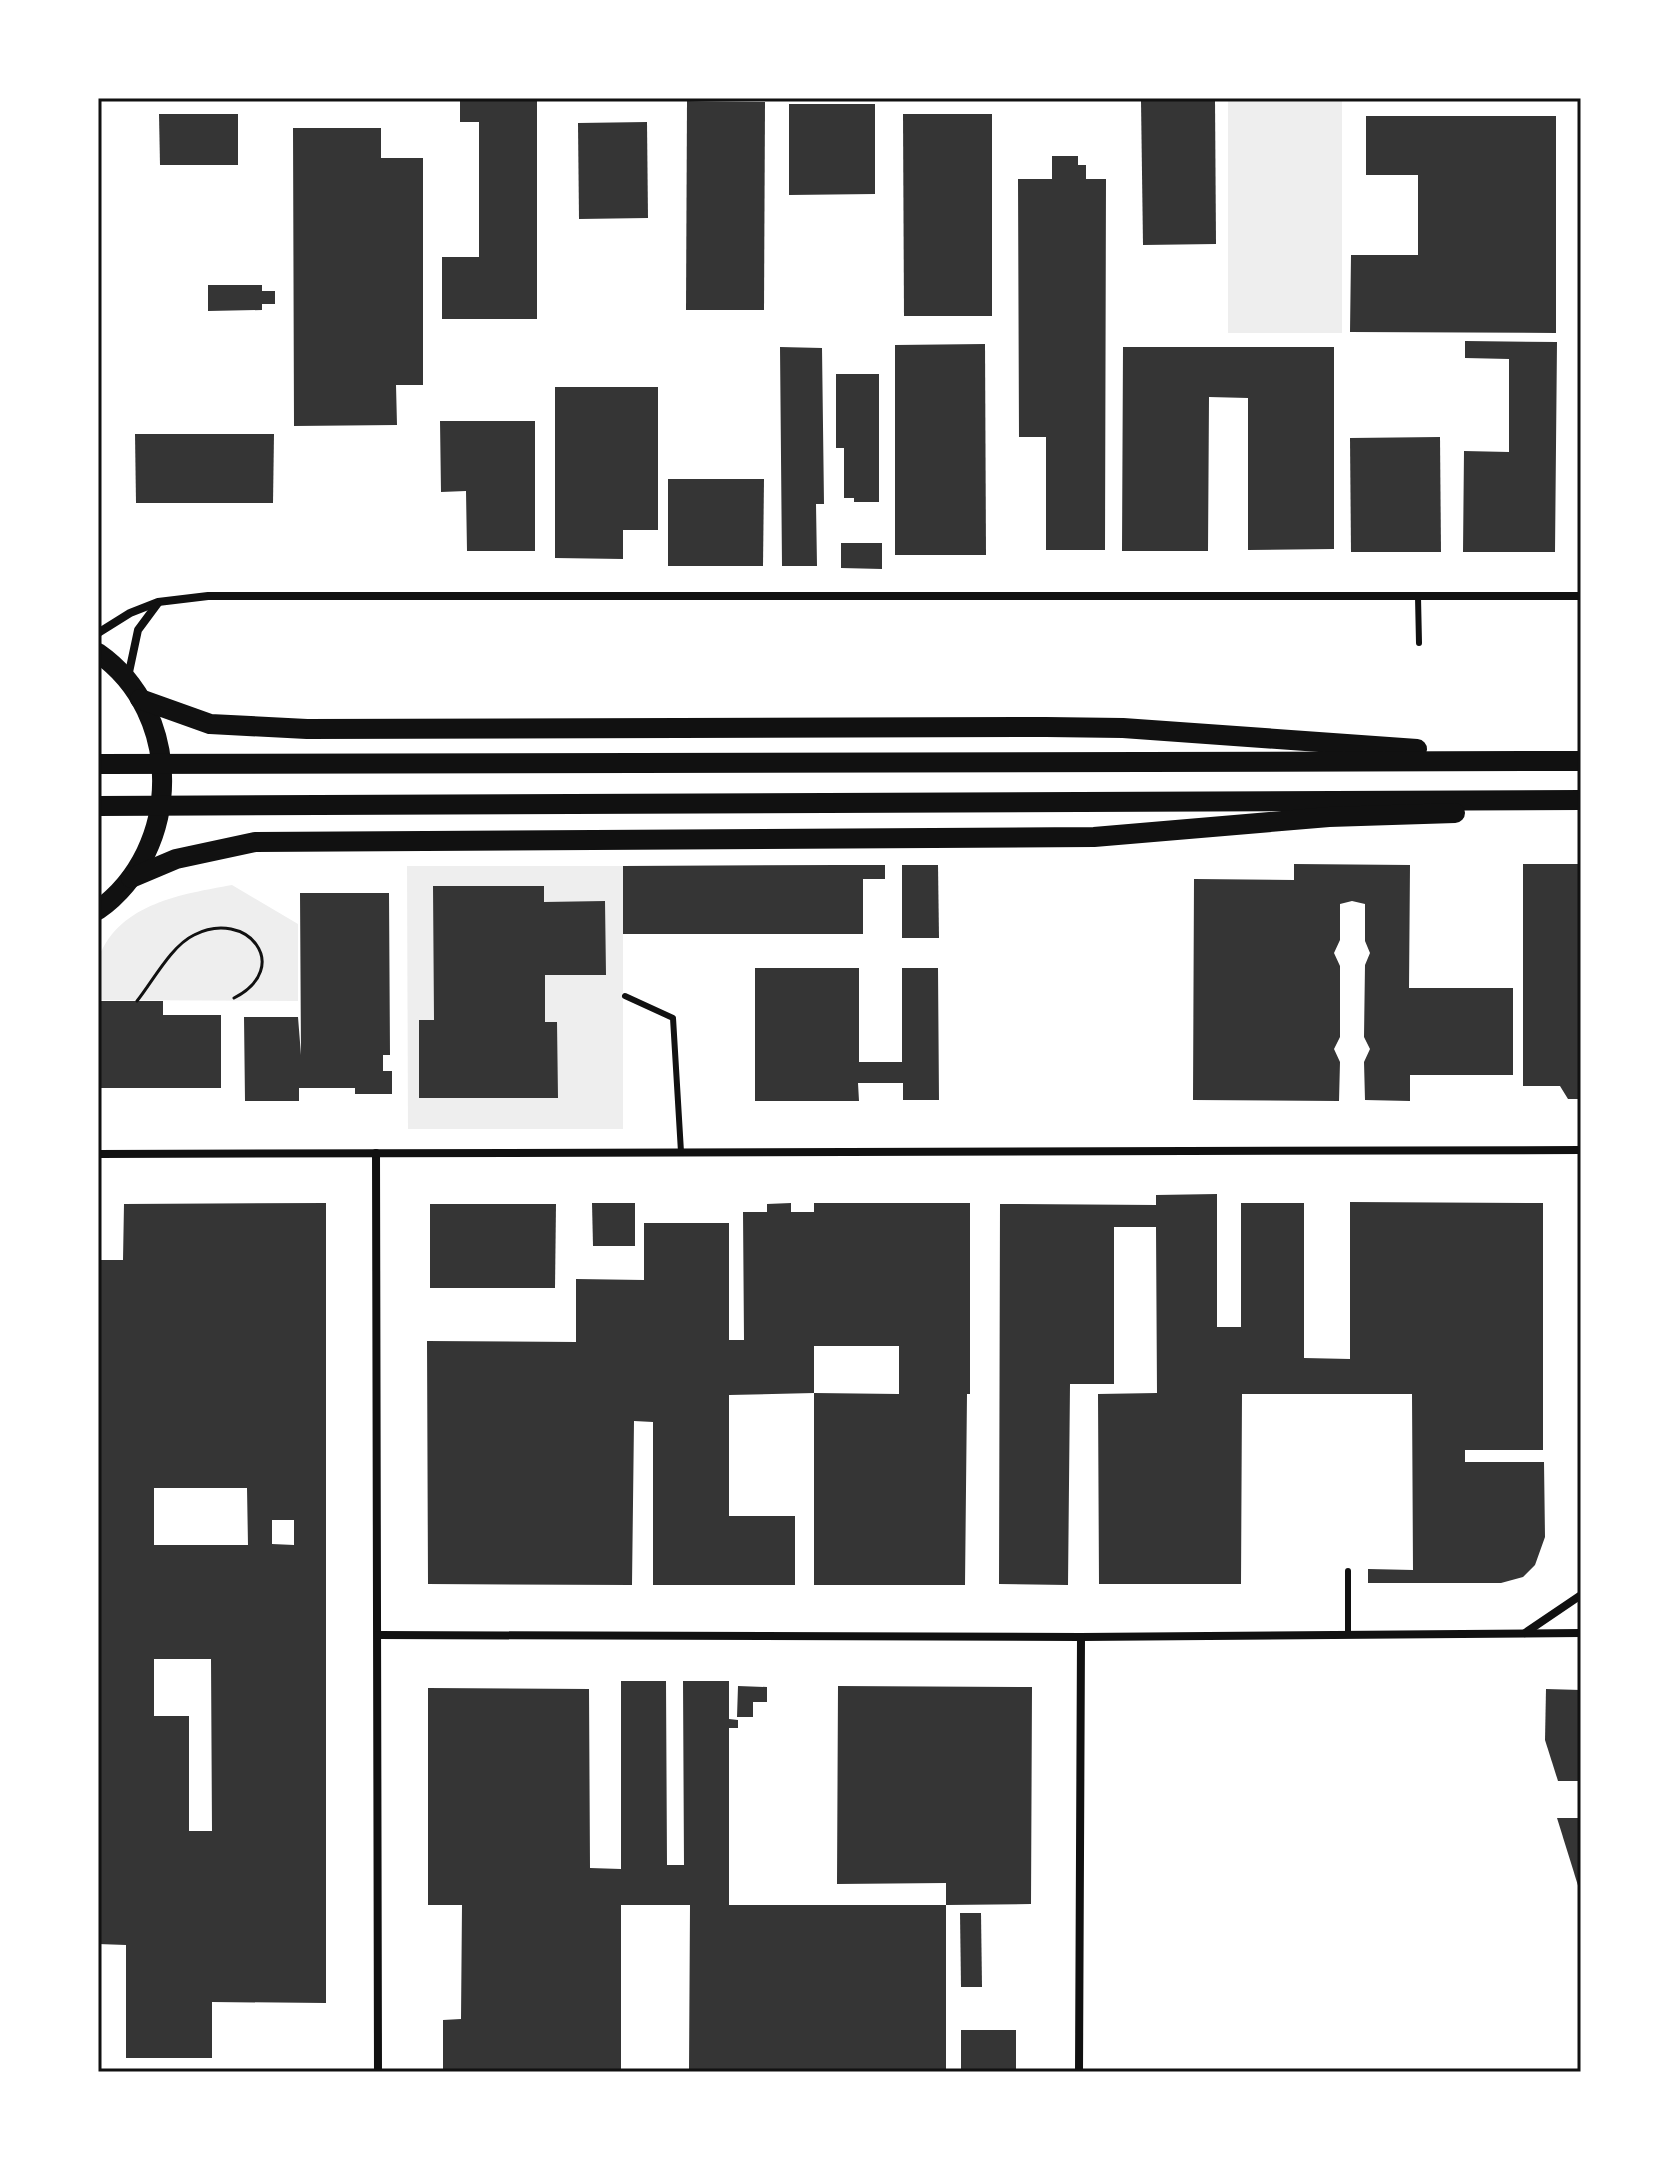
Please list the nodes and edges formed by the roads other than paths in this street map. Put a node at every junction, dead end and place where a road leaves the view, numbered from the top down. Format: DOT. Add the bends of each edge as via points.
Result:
graph roads {
  1 [pos="1581,596"];
  2 [pos="1418,597"];
  3 [pos="158,602"];
  4 [pos="98,633"];
  5 [pos="1419,643"];
  6 [pos="98,653"];
  7 [pos="128,680"];
  8 [pos="140,699"];
  9 [pos="1575,761"];
  10 [pos="98,764"];
  11 [pos="1579,800"];
  12 [pos="98,806"];
  13 [pos="131,878"];
  14 [pos="98,910"];
  15 [pos="625,996"];
  16 [pos="1581,1150"];
  17 [pos="681,1152"];
  18 [pos="376,1153"];
  19 [pos="98,1154"];
  20 [pos="1348,1571"];
  21 [pos="1581,1595"];
  22 [pos="1581,1633"];
  23 [pos="1523,1634"];
  24 [pos="378,1635"];
  25 [pos="1348,1635"];
  26 [pos="1081,1637"];
  27 [pos="1079,2071"];
  28 [pos="378,2072"];
  1 -- 2 [label="street"];
  2 -- 3 [label="street" via="208,596"];
  2 -- 5 [label="lane"];
  3 -- 4 [label="street"];
  3 -- 7 [label="street" via="138,630"];
  6 -- 7 [label="highway"];
  7 -- 8 [label="highway"];
  8 -- 9 [label="highway" via="186,718 237,727 1123,728"];
  8 -- 13 [label="highway" via="162,758 163,799 156,831"];
  9 -- 10 [label="highway"];
  11 -- 12 [label="highway"];
  11 -- 13 [label="highway" via="1412,817 1329,817 1094,837 255,842 176,859"];
  13 -- 14 [label="highway"];
  15 -- 17 [label="lane" via="673,1018"];
  16 -- 17 [label="street"];
  17 -- 18 [label="street"];
  18 -- 19 [label="street"];
  18 -- 24 [label="street"];
  20 -- 25 [label="lane"];
  21 -- 23 [label="street"];
  22 -- 23 [label="street"];
  23 -- 25 [label="street"];
  24 -- 26 [label="street"];
  24 -- 28 [label="street"];
  25 -- 26 [label="street"];
  26 -- 27 [label="street"];
}
